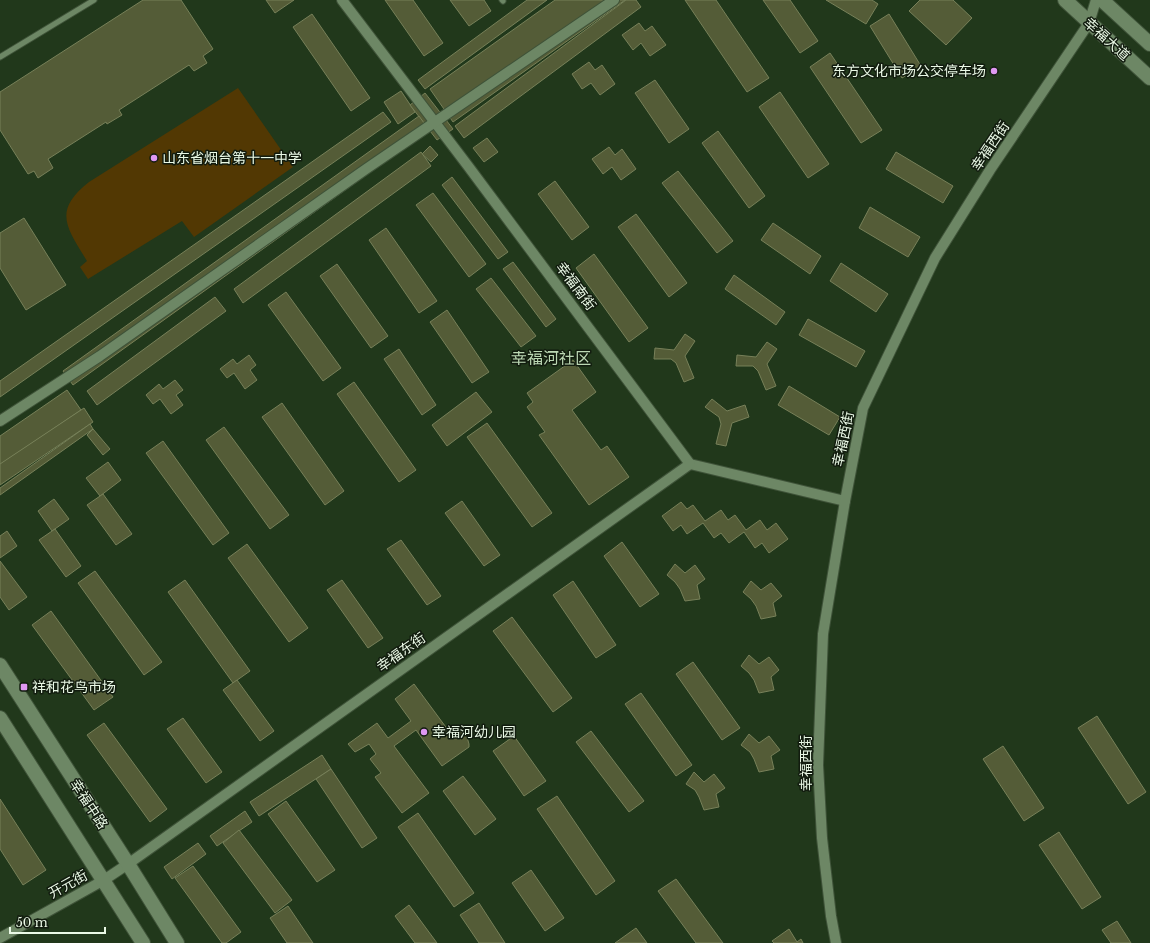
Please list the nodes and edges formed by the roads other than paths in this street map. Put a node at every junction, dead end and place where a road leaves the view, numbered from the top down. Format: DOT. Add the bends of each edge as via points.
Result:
graph roads {
  1 [pos="94,0"];
  2 [pos="342,0"];
  3 [pos="614,0"];
  4 [pos="1065,0"];
  5 [pos="1096,0"];
  6 [pos="1102,0"];
  7 [pos="1089,23"];
  8 [pos="1150,44"];
  9 [pos="0,57"];
  10 [pos="1150,78"];
  11 [pos="0,421"];
  12 [pos="690,464"];
  13 [pos="845,501"];
  14 [pos="0,665"];
  15 [pos="0,718"];
  16 [pos="128,864"];
  17 [pos="104,880"];
  18 [pos="0,938"];
  19 [pos="143,943"];
  20 [pos="177,943"];
  21 [pos="836,943"];
  1 -- 9 [label="lane"];
  2 -- 12 [label="street, 幸福南街"];
  3 -- 11 [label="street" via="366,169 100,356"];
  4 -- 7 [label="main road, 幸福大道"];
  5 -- 7 [label="street, 幸福西街"];
  6 -- 8 [label="main road, 幸福大道"];
  7 -- 10 [label="main road, 幸福大道"];
  7 -- 13 [label="street, 幸福西街" via="990,170 935,258 863,408"];
  12 -- 13 [label="street"];
  12 -- 16 [label="street, 幸福东街"];
  13 -- 21 [label="street, 幸福西街" via="823,634 818,765 822,838"];
  14 -- 16 [label="main road, 幸福中路"];
  15 -- 17 [label="main road, 幸福中路"];
  16 -- 17 [label="street, 开元街"];
  16 -- 20 [label="main road, 幸福中路"];
  17 -- 18 [label="street, 开元街"];
  17 -- 19 [label="main road, 幸福中路"];
}
